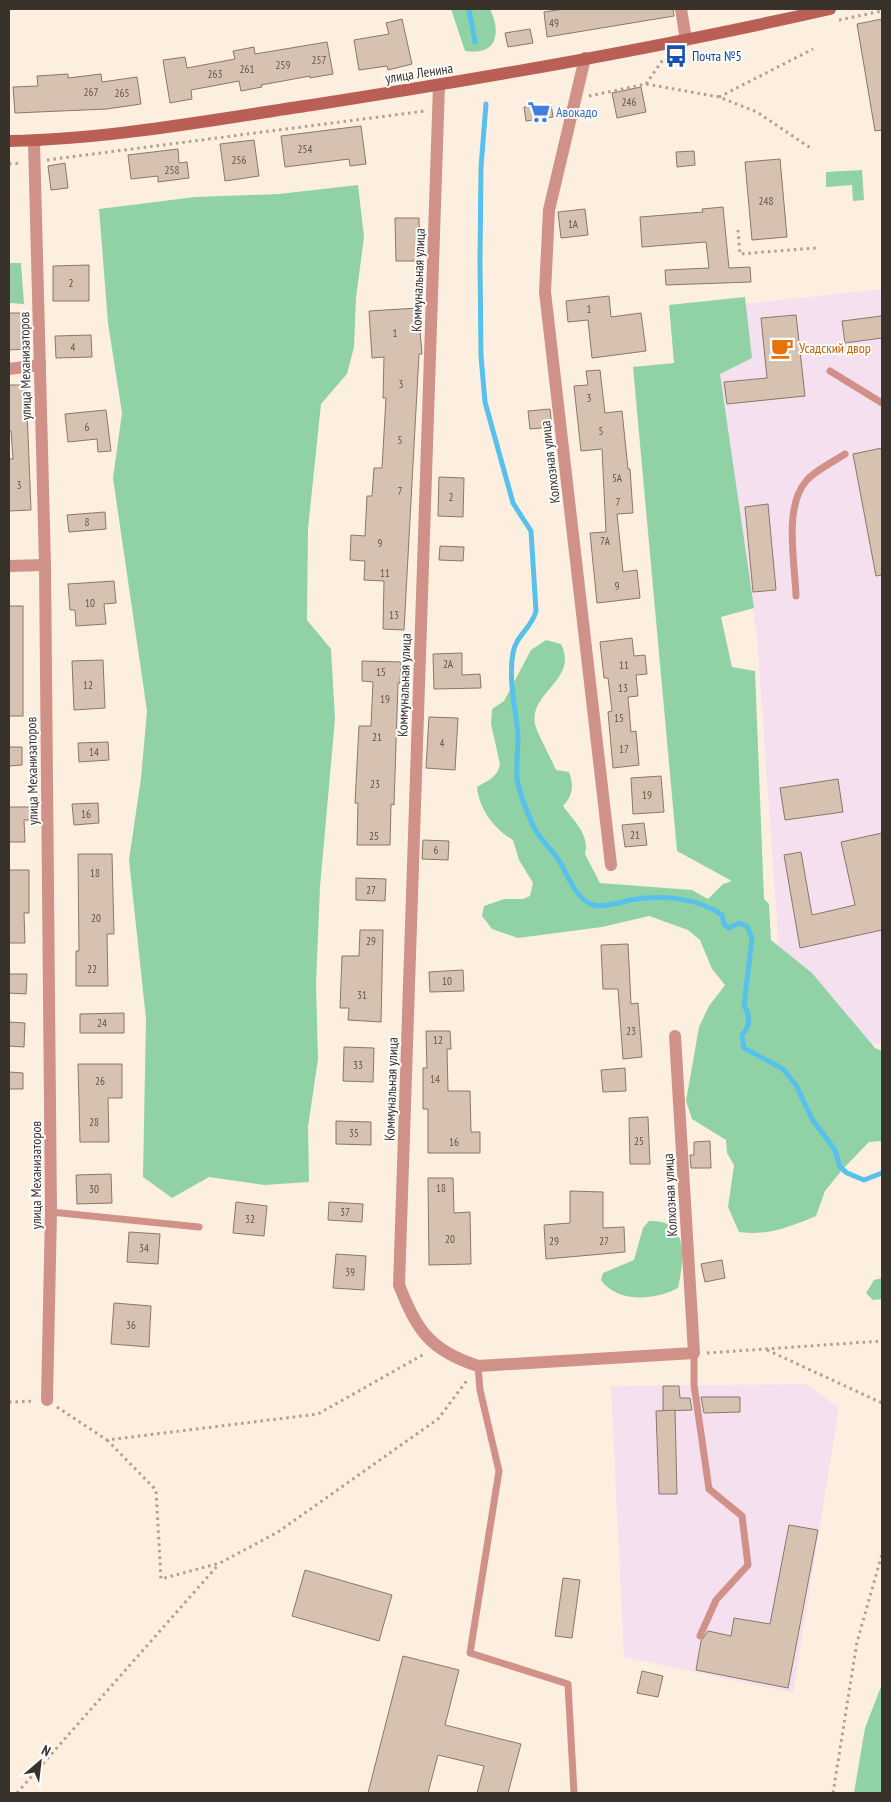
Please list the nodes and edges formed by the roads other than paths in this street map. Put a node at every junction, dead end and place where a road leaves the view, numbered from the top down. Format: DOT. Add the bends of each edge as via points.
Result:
graph roads {
  1 [pos="681,9"];
  2 [pos="830,15"];
  3 [pos="686,40"];
  4 [pos="585,58"];
  5 [pos="439,85"];
  6 [pos="9,141"];
  7 [pos="34,141"];
  8 [pos="40,365"];
  9 [pos="9,369"];
  10 [pos="830,371"];
  11 [pos="882,403"];
  12 [pos="845,454"];
  13 [pos="45,565"];
  14 [pos="9,566"];
  15 [pos="796,596"];
  16 [pos="611,865"];
  17 [pos="675,1036"];
  18 [pos="52,1212"];
  19 [pos="199,1227"];
  20 [pos="694,1353"];
  21 [pos="478,1366"];
  22 [pos="46,1400"];
  23 [pos="700,1636"];
  24 [pos="574,1793"];
  1 -- 3 [label="street"];
  2 -- 3 [label="street, улица Ленина"];
  3 -- 4 [label="street, улица Ленина"];
  4 -- 5 [label="street, улица Ленина"];
  4 -- 16 [label="street, Колхозная улица" via="549,210 545,292"];
  5 -- 7 [label="street, улица Ленина" via="117,134"];
  5 -- 21 [label="street, Коммунальная улица" via="399,1285 413,1320 437,1347 458,1360"];
  6 -- 7 [label="street, улица Ленина"];
  7 -- 8 [label="street, улица Механизаторов"];
  8 -- 9 [label="street"];
  8 -- 13 [label="street, улица Механизаторов"];
  10 -- 11 [label="lane"];
  12 -- 15 [label="lane" via="808,478 798,492 792,511"];
  13 -- 14 [label="street"];
  13 -- 18 [label="street, улица Механизаторов"];
  17 -- 20 [label="street, Колхозная улица"];
  18 -- 19 [label="lane"];
  18 -- 22 [label="street, улица Механизаторов"];
  20 -- 21 [label="street"];
  20 -- 23 [label="lane" via="694,1385 708,1489 742,1516 748,1565 716,1600"];
  21 -- 24 [label="lane" via="480,1390 499,1470 470,1653 568,1684"];
}
